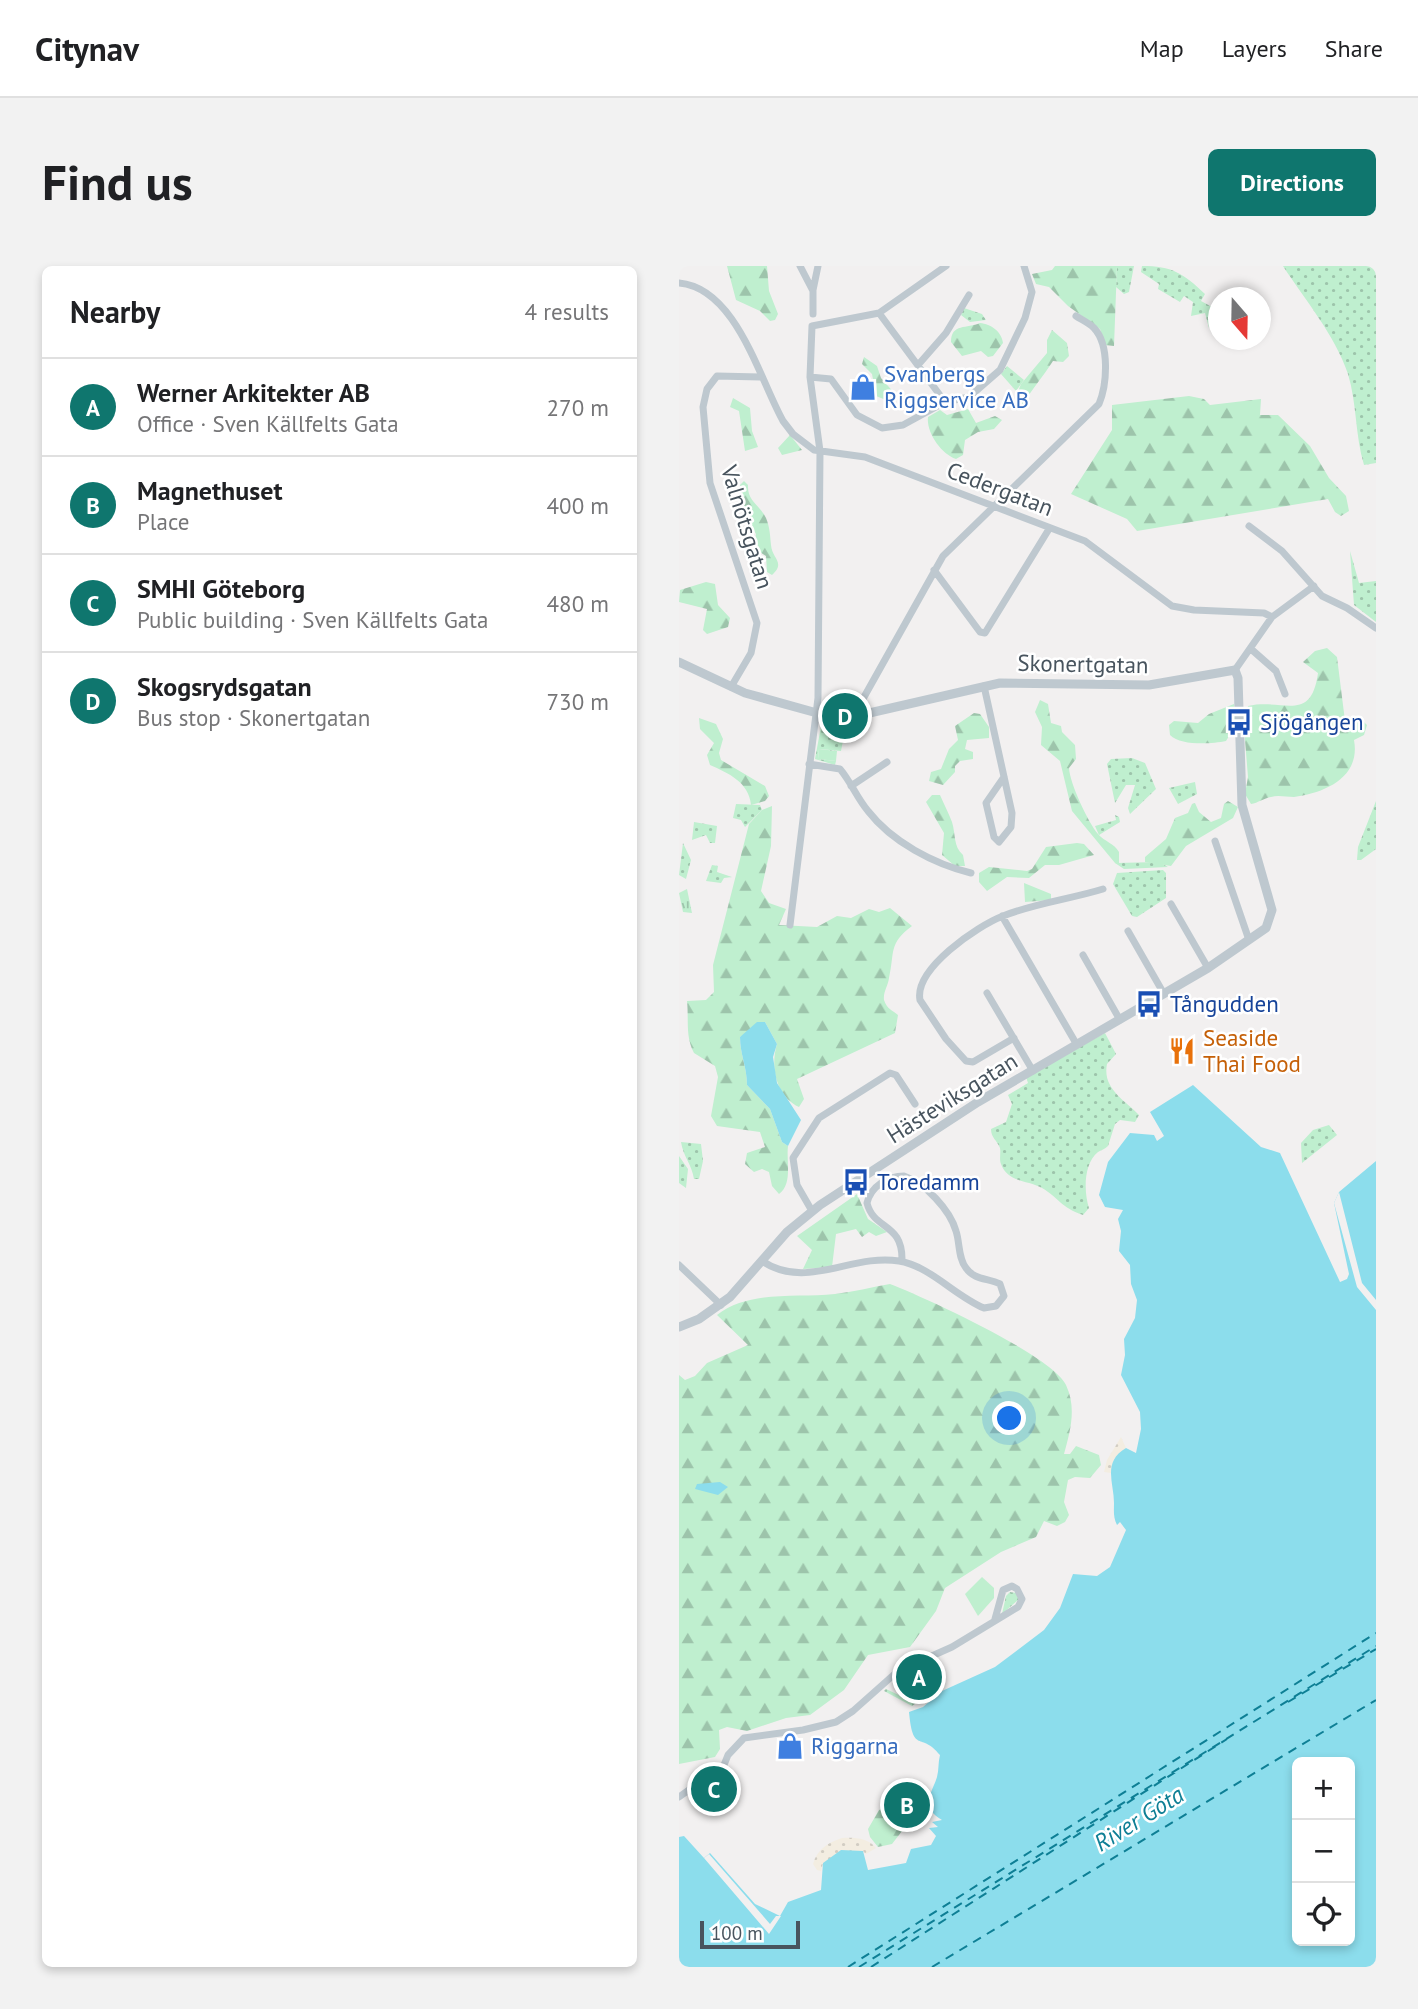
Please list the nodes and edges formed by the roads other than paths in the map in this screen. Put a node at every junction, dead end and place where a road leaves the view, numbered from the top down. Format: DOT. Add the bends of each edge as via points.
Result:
graph roads {
  1 [pos="800,266"];
  2 [pos="818,266"];
  3 [pos="946,266"];
  4 [pos="1024,266"];
  5 [pos="679,283"];
  6 [pos="813,290"];
  7 [pos="968,295"];
  8 [pos="879,313"];
  9 [pos="813,314"];
  10 [pos="1076,316"];
  11 [pos="918,365"];
  12 [pos="760,377"];
  13 [pos="810,377"];
  14 [pos="946,402"];
  15 [pos="820,451"];
  16 [pos="992,507"];
  17 [pos="1249,526"];
  18 [pos="1049,529"];
  19 [pos="935,570"];
  20 [pos="1314,586"];
  21 [pos="1272,617"];
  22 [pos="1376,628"];
  23 [pos="1251,649"];
  24 [pos="679,662"];
  25 [pos="1235,670"];
  26 [pos="984,686"];
  27 [pos="731,687"];
  28 [pos="1285,694"];
  29 [pos="817,713"];
  30 [pos="857,718"];
  31 [pos="887,762"];
  32 [pos="809,764"];
  33 [pos="1004,777"];
  34 [pos="851,786"];
  35 [pos="1216,841"];
  36 [pos="971,873"];
  37 [pos="1103,888"];
  38 [pos="1171,904"];
  39 [pos="1002,916"];
  40 [pos="790,925"];
  41 [pos="1128,931"];
  42 [pos="1249,940"];
  43 [pos="1083,955"];
  44 [pos="1208,968"];
  45 [pos="987,993"];
  46 [pos="1164,995"];
  47 [pos="1120,1020"];
  48 [pos="1014,1038"];
  49 [pos="1077,1045"];
  50 [pos="1033,1071"];
  51 [pos="915,1104"];
  52 [pos="812,1211"];
  53 [pos="762,1261"];
  54 [pos="902,1261"];
  55 [pos="679,1265"];
  56 [pos="721,1304"];
  57 [pos="679,1327"];
  58 [pos="995,1619"];
  59 [pos="679,1797"];
  1 -- 6 [label="street"];
  2 -- 6 [label="street"];
  3 -- 8 [label="street"];
  4 -- 14 [label="street" via="1032,292 1004,366 974,394"];
  5 -- 12 [label="street" via="703,288 720,304"];
  6 -- 9 [label="street"];
  7 -- 11 [label="street" via="946,333"];
  8 -- 11 [label="street"];
  8 -- 13 [label="street" via="812,326"];
  10 -- 16 [label="street" via="1095,329 1100,340 1105,370 1101,399"];
  11 -- 14 [label="street"];
  12 -- 15 [label="street" via="788,429"];
  12 -- 27 [label="street, Valnötsgatan" via="717,376 703,407 711,488 757,623 751,653"];
  13 -- 14 [label="street" via="831,379 857,415 882,428 903,425"];
  13 -- 15 [label="street"];
  15 -- 16 [label="street, Cedergatan" via="865,457"];
  15 -- 29 [label="street"];
  16 -- 18 [label="street, Cedergatan"];
  16 -- 19 [label="street" via="947,551"];
  17 -- 20 [label="street" via="1279,548"];
  18 -- 19 [label="street" via="984,633"];
  18 -- 21 [label="street, Cedergatan" via="1094,546 1172,606"];
  19 -- 30 [label="street" via="859,706"];
  20 -- 21 [label="street"];
  20 -- 22 [label="street" via="1326,599"];
  21 -- 23 [label="street"];
  23 -- 25 [label="street"];
  23 -- 28 [label="street" via="1276,671"];
  24 -- 27 [label="street, Skonertgatan"];
  25 -- 26 [label="street, Skonertgatan" via="1149,685 1010,682"];
  25 -- 42 [label="street, Hästeviksgatan" via="1242,805 1272,906 1266,928"];
  26 -- 30 [label="street, Skonertgatan"];
  26 -- 33 [label="street"];
  27 -- 29 [label="street, Skonertgatan"];
  29 -- 30 [label="street, Skonertgatan"];
  29 -- 32 [label="street"];
  31 -- 34 [label="street"];
  32 -- 34 [label="street" via="840,769"];
  32 -- 40 [label="street"];
  33 -- 33 [label="street" via="986,803 999,842 1012,822"];
  34 -- 36 [label="street" via="888,832 928,856"];
  35 -- 42 [label="street"];
  37 -- 39 [label="street"];
  38 -- 44 [label="street"];
  39 -- 48 [label="street" via="932,966 919,996 966,1061 973,1062"];
  39 -- 49 [label="street"];
  41 -- 46 [label="street"];
  42 -- 44 [label="street, Hästeviksgatan"];
  43 -- 47 [label="street"];
  44 -- 46 [label="street, Hästeviksgatan"];
  45 -- 48 [label="street"];
  46 -- 47 [label="street, Hästeviksgatan"];
  47 -- 49 [label="street, Hästeviksgatan"];
  48 -- 50 [label="street"];
  49 -- 50 [label="street, Hästeviksgatan"];
  50 -- 52 [label="street, Hästeviksgatan"];
  51 -- 52 [label="street" via="890,1073 819,1118 793,1158 797,1185"];
  52 -- 53 [label="street, Hästeviksgatan"];
  53 -- 54 [label="street" via="776,1270 799,1273 876,1260"];
  53 -- 56 [label="street, Hästeviksgatan"];
  54 -- 54 [label="street" via="983,1308 1003,1300 1000,1284 973,1276 963,1265 956,1229 939,1202 911,1178 896,1176 877,1187 867,1203 872,1216 900,1240"];
  55 -- 56 [label="street"];
  56 -- 57 [label="street, Hästeviksgatan"];
  58 -- 58 [label="street" via="1003,1590 1017,1589 1022,1599 1018,1606"];
  58 -- 59 [label="street" via="946,1650 898,1671 836,1722 777,1735 747,1736 724,1765"];
}
